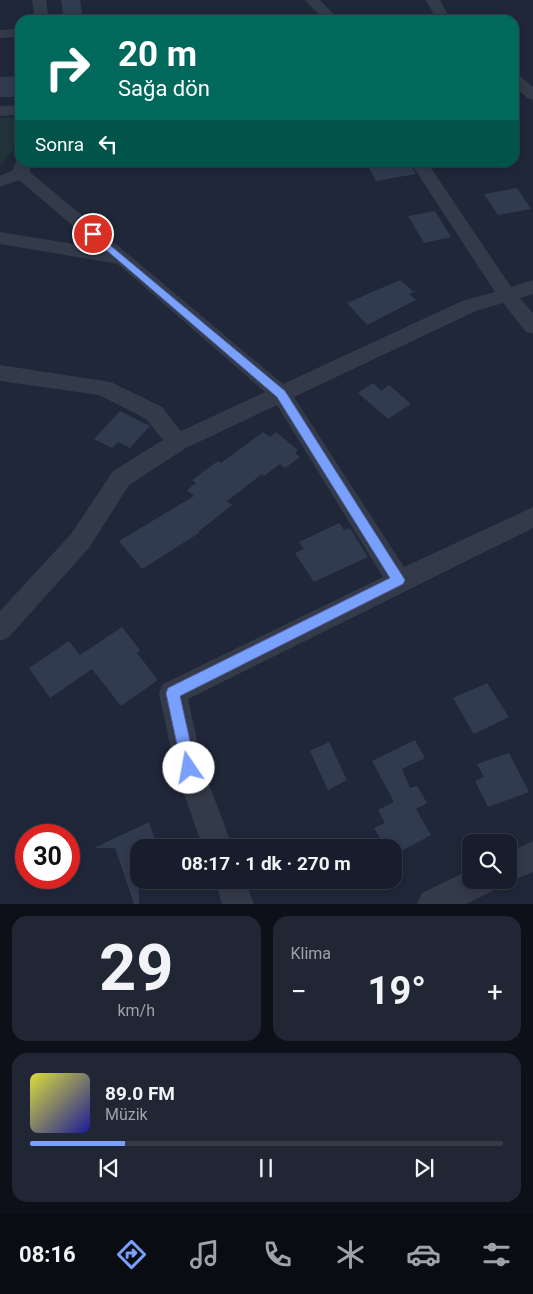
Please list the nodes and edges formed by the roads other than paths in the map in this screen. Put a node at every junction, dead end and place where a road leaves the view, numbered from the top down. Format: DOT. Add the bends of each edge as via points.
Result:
graph roads {
  1 [pos="39,0"];
  2 [pos="312,0"];
  3 [pos="433,0"];
  4 [pos="41,15"];
  5 [pos="327,15"];
  6 [pos="439,15"];
  7 [pos="15,33"];
  8 [pos="0,34"];
  9 [pos="519,82"];
  10 [pos="533,95"];
  11 [pos="15,110"];
  12 [pos="0,111"];
  13 [pos="421,167"];
  14 [pos="22,168"];
  15 [pos="0,182"];
  16 [pos="0,238"];
  17 [pos="122,258"];
  18 [pos="533,287"];
  19 [pos="507,295"];
  20 [pos="533,327"];
  21 [pos="0,373"];
  22 [pos="281,394"];
  23 [pos="178,442"];
  24 [pos="533,517"];
  25 [pos="399,580"];
  26 [pos="4,618"];
  27 [pos="215,839"];
  28 [pos="533,856"];
  29 [pos="517,863"];
  30 [pos="233,889"];
  31 [pos="464,889"];
  32 [pos="238,904"];
  33 [pos="433,904"];
  1 -- 4 [label="street"];
  2 -- 5 [label="street"];
  3 -- 6 [label="street"];
  7 -- 8 [label="street"];
  9 -- 10 [label="street"];
  11 -- 12 [label="street"];
  13 -- 19 [label="street"];
  14 -- 15 [label="street"];
  14 -- 17 [label="street"];
  16 -- 17 [label="street"];
  17 -- 22 [label="street"];
  18 -- 19 [label="street"];
  19 -- 20 [label="street"];
  19 -- 22 [label="street" via="469,306"];
  21 -- 23 [label="street" via="103,388 154,413"];
  22 -- 23 [label="street"];
  22 -- 25 [label="street"];
  23 -- 26 [label="street" via="121,478 80,541"];
  24 -- 25 [label="street"];
  25 -- 27 [label="street" via="173,693 189,768"];
  28 -- 29 [label="street"];
  30 -- 32 [label="street"];
  31 -- 33 [label="street"];
}
